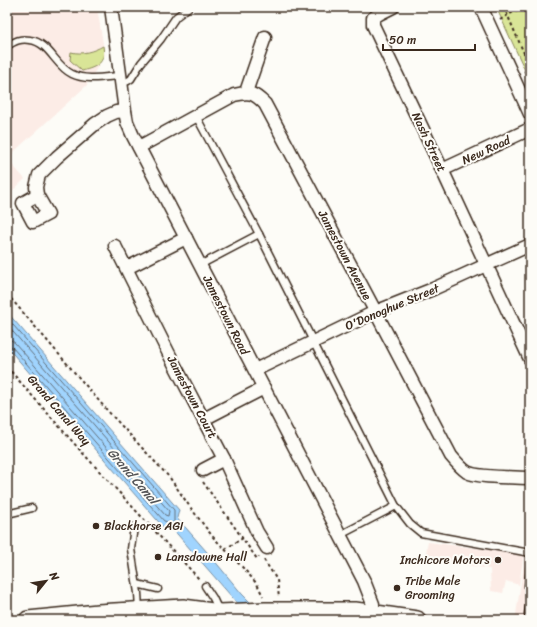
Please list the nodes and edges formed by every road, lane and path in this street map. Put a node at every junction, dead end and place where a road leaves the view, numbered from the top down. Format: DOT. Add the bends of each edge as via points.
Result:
graph roads {
  1 [pos="111,7"];
  2 [pos="189,7"];
  3 [pos="359,7"];
  4 [pos="393,7"];
  5 [pos="481,7"];
  6 [pos="504,7"];
  7 [pos="523,7"];
  8 [pos="362,11"];
  9 [pos="508,15"];
  10 [pos="498,21"];
  11 [pos="265,37"];
  12 [pos="7,46"];
  13 [pos="530,68"];
  14 [pos="523,73"];
  15 [pos="121,80"];
  16 [pos="246,92"];
  17 [pos="125,111"];
  18 [pos="530,114"];
  19 [pos="196,116"];
  20 [pos="530,129"];
  21 [pos="138,147"];
  22 [pos="442,170"];
  23 [pos="37,195"];
  24 [pos="259,234"];
  25 [pos="186,238"];
  26 [pos="530,245"];
  27 [pos="115,246"];
  28 [pos="200,265"];
  29 [pos="486,265"];
  30 [pos="127,268"];
  31 [pos="7,294"];
  32 [pos="375,312"];
  33 [pos="313,341"];
  34 [pos="530,359"];
  35 [pos="7,367"];
  36 [pos="255,370"];
  37 [pos="264,388"];
  38 [pos="204,419"];
  39 [pos="10,434"];
  40 [pos="7,437"];
  41 [pos="224,459"];
  42 [pos="203,470"];
  43 [pos="530,478"];
  44 [pos="203,482"];
  45 [pos="396,506"];
  46 [pos="32,508"];
  47 [pos="7,514"];
  48 [pos="134,527"];
  49 [pos="341,536"];
  50 [pos="242,538"];
  51 [pos="267,548"];
  52 [pos="225,549"];
  53 [pos="530,552"];
  54 [pos="530,568"];
  55 [pos="137,584"];
  56 [pos="205,586"];
  57 [pos="158,588"];
  58 [pos="530,591"];
  59 [pos="530,601"];
  60 [pos="272,610"];
  61 [pos="139,611"];
  62 [pos="373,613"];
  63 [pos="528,616"];
  64 [pos="210,617"];
  65 [pos="28,620"];
  66 [pos="417,620"];
  1 -- 15 [label="street, Jamestown Road"];
  2 -- 15 [label="lane" via="176,18 131,79"];
  3 -- 8 [label="path"];
  4 -- 22 [label="street, Nash Street" via="373,18 373,25"];
  5 -- 18 [label="street"];
  6 -- 9 [label="path"];
  7 -- 9 [label="path"];
  9 -- 10 [label="path"];
  9 -- 13 [label="path"];
  11 -- 16 [label="street"];
  12 -- 15 [label="lane" via="17,40 39,42 71,74"];
  13 -- 14 [label="path"];
  15 -- 17 [label="street, Jamestown Road"];
  16 -- 19 [label="street" via="234,95"];
  16 -- 32 [label="street, Jamestown Avenue" via="257,96 265,104"];
  17 -- 21 [label="street, Jamestown Road"];
  17 -- 23 [label="street" via="116,112 95,124 57,157 39,175"];
  19 -- 21 [label="street"];
  19 -- 24 [label="lane"];
  20 -- 22 [label="street, New Road"];
  21 -- 25 [label="street, Jamestown Road"];
  22 -- 29 [label="street, Nash Street"];
  24 -- 28 [label="lane"];
  24 -- 33 [label="lane"];
  25 -- 28 [label="street, Jamestown Road"];
  25 -- 30 [label="street"];
  26 -- 29 [label="street, O'Donoghue Street"];
  27 -- 30 [label="street, Jamestown Court"];
  28 -- 36 [label="street, Jamestown Road"];
  29 -- 32 [label="street, O'Donoghue Street"];
  29 -- 34 [label="street, Nash Street"];
  30 -- 38 [label="street, Jamestown Court"];
  31 -- 52 [label="path" via="106,409 170,478 213,537"];
  32 -- 33 [label="street, O'Donoghue Street"];
  32 -- 43 [label="street, Jamestown Avenue" via="451,456 459,465 476,475"];
  33 -- 36 [label="street, O'Donoghue Street"];
  33 -- 45 [label="lane"];
  35 -- 56 [label="path, Grand Canal Way"];
  36 -- 37 [label="street, Jamestown Road"];
  37 -- 38 [label="street"];
  37 -- 49 [label="street, Jamestown Road"];
  38 -- 41 [label="street, Jamestown Court"];
  39 -- 40 [label="path"];
  41 -- 42 [label="street"];
  41 -- 51 [label="street, Jamestown Court" via="257,532"];
  44 -- 50 [label="path"];
  45 -- 49 [label="lane"];
  45 -- 53 [label="lane" via="421,533"];
  46 -- 47 [label="lane"];
  48 -- 55 [label="lane" via="131,548"];
  49 -- 62 [label="street, Jamestown Road" via="370,594"];
  50 -- 52 [label="path"];
  50 -- 60 [label="path" via="257,558 262,555 277,580"];
  52 -- 60 [label="path" via="257,584"];
  54 -- 58 [label="lane"];
  55 -- 57 [label="lane"];
  55 -- 61 [label="lane"];
  56 -- 64 [label="lane" via="213,598"];
  59 -- 63 [label="lane"];
  60 -- 62 [label="main road"];
  60 -- 64 [label="main road"];
  61 -- 64 [label="main road" via="183,608"];
  61 -- 65 [label="main road"];
  62 -- 66 [label="main road"];
}
